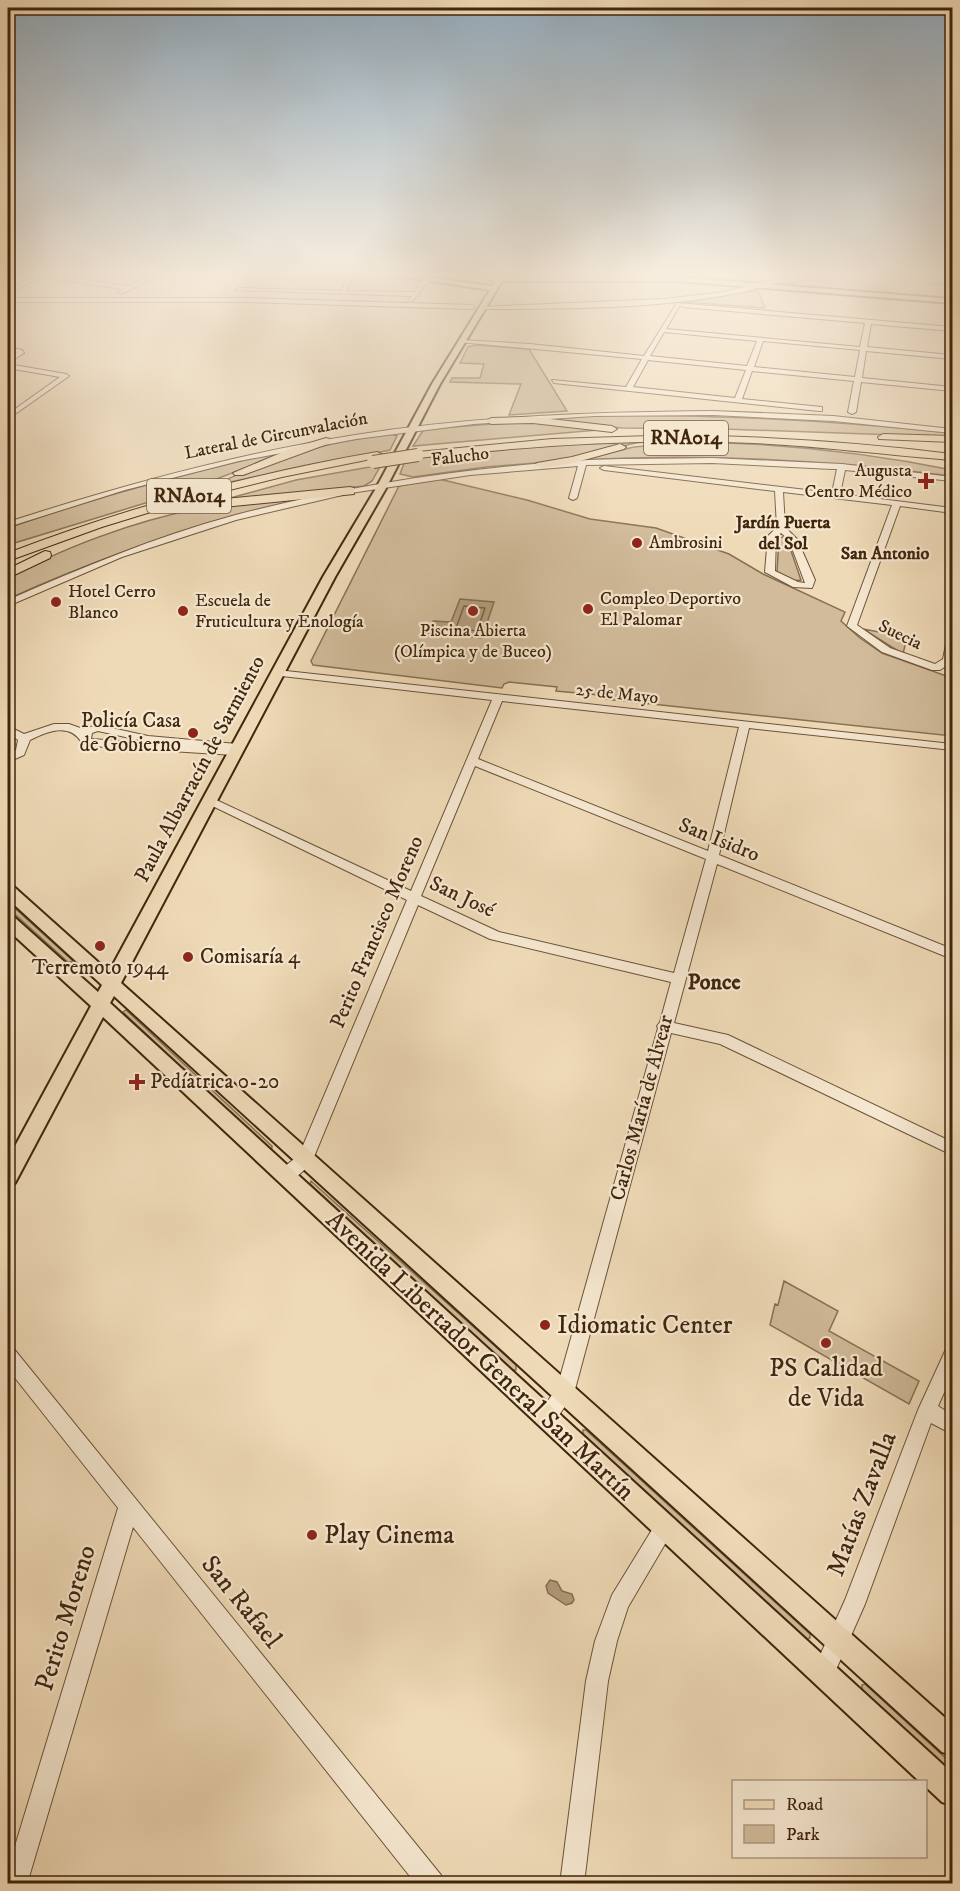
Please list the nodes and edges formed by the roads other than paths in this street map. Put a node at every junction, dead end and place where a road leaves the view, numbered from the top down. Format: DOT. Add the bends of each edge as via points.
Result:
graph roads {
  1 [pos="451,360"];
  2 [pos="645,360"];
  3 [pos="669,360"];
  4 [pos="753,360"];
  5 [pos="861,360"];
  6 [pos="8,366"];
  7 [pos="750,368"];
  8 [pos="858,379"];
  9 [pos="554,381"];
  10 [pos="952,388"];
  11 [pos="628,389"];
  12 [pos="738,400"];
  13 [pos="8,404"];
  14 [pos="23,406"];
  15 [pos="852,412"];
  16 [pos="8,417"];
  17 [pos="491,421"];
  18 [pos="952,423"];
  19 [pos="413,428"];
  20 [pos="952,431"];
  21 [pos="669,432"];
  22 [pos="715,436"];
  23 [pos="952,439"];
  24 [pos="760,440"];
  25 [pos="326,441"];
  26 [pos="952,451"];
  27 [pos="420,452"];
  28 [pos="952,457"];
  29 [pos="628,460"];
  30 [pos="564,463"];
  31 [pos="541,465"];
  32 [pos="582,465"];
  33 [pos="842,466"];
  34 [pos="952,467"];
  35 [pos="629,471"];
  36 [pos="952,479"];
  37 [pos="383,485"];
  38 [pos="779,489"];
  39 [pos="350,490"];
  40 [pos="836,496"];
  41 [pos="573,498"];
  42 [pos="897,503"];
  43 [pos="952,510"];
  44 [pos="128,516"];
  45 [pos="8,525"];
  46 [pos="781,528"];
  47 [pos="90,534"];
  48 [pos="8,549"];
  49 [pos="8,557"];
  50 [pos="8,566"];
  51 [pos="8,574"];
  52 [pos="8,603"];
  53 [pos="952,640"];
  54 [pos="950,658"];
  55 [pos="277,673"];
  56 [pos="498,697"];
  57 [pos="746,724"];
  58 [pos="8,729"];
  59 [pos="24,740"];
  60 [pos="952,747"];
  61 [pos="236,749"];
  62 [pos="8,759"];
  63 [pos="471,760"];
  64 [pos="208,801"];
  65 [pos="712,859"];
  66 [pos="8,891"];
  67 [pos="413,897"];
  68 [pos="8,921"];
  69 [pos="952,954"];
  70 [pos="678,979"];
  71 [pos="111,984"];
  72 [pos="100,1005"];
  73 [pos="664,1026"];
  74 [pos="952,1149"];
  75 [pos="305,1159"];
  76 [pos="285,1176"];
  77 [pos="8,1177"];
  78 [pos="8,1355"];
  79 [pos="952,1355"];
  80 [pos="566,1393"];
  81 [pos="927,1410"];
  82 [pos="546,1417"];
  83 [pos="952,1425"];
  84 [pos="129,1506"];
  85 [pos="665,1527"];
  86 [pos="838,1639"];
  87 [pos="824,1673"];
  88 [pos="952,1742"];
  89 [pos="952,1792"];
  90 [pos="15,1884"];
  91 [pos="432,1884"];
  92 [pos="572,1884"];
  1 -- 19 [label="main road, Paula Albarracín de Sarmiento"];
  2 -- 11 [label="street"];
  3 -- 7 [label="street"];
  4 -- 7 [label="street"];
  5 -- 8 [label="street"];
  6 -- 14 [label="street" via="66,376"];
  7 -- 8 [label="street"];
  7 -- 12 [label="street"];
  8 -- 10 [label="street"];
  8 -- 15 [label="street"];
  9 -- 11 [label="street"];
  11 -- 12 [label="street"];
  12 -- 15 [label="street"];
  13 -- 14 [label="street"];
  14 -- 16 [label="street"];
  15 -- 18 [label="street"];
  17 -- 19 [label="street, Lateral de Circunvalación"];
  17 -- 20 [label="street, Lateral de Circunvalación" via="600,413 717,413 841,419"];
  17 -- 21 [label="highway" via="533,420"];
  19 -- 25 [label="street, Lateral de Circunvalación"];
  19 -- 37 [label="main road, Paula Albarracín de Sarmiento"];
  21 -- 22 [label="highway, RNA014"];
  21 -- 27 [label="highway, RNA014" via="545,437"];
  22 -- 23 [label="highway"];
  22 -- 24 [label="highway, RNA014"];
  22 -- 26 [label="highway, RNA014" via="830,438"];
  22 -- 27 [label="highway, RNA014" via="567,441"];
  22 -- 31 [label="highway" via="642,443"];
  24 -- 28 [label="highway, RNA014"];
  24 -- 34 [label="highway" via="869,452"];
  25 -- 44 [label="highway"];
  25 -- 45 [label="street, Lateral de Circunvalación" via="172,474"];
  27 -- 44 [label="highway, RNA014, bridge"];
  29 -- 30 [label="street"];
  29 -- 33 [label="street"];
  29 -- 35 [label="street" via="625,465"];
  30 -- 31 [label="street"];
  30 -- 32 [label="street"];
  31 -- 37 [label="street, Falucho"];
  32 -- 35 [label="street"];
  32 -- 41 [label="street"];
  33 -- 36 [label="street"];
  33 -- 40 [label="street"];
  35 -- 38 [label="street"];
  37 -- 39 [label="street"];
  37 -- 55 [label="main road, Paula Albarracín de Sarmiento"];
  38 -- 40 [label="street"];
  38 -- 46 [label="street"];
  39 -- 44 [label="highway" via="211,503"];
  39 -- 52 [label="street" via="174,537"];
  40 -- 42 [label="street"];
  42 -- 43 [label="street"];
  42 -- 54 [label="street, Suecia" via="852,626 886,650 936,668"];
  44 -- 47 [label="highway, RNA014"];
  44 -- 48 [label="highway"];
  44 -- 49 [label="highway, RNA014"];
  46 -- 46 [label="street" via="772,536 770,572 796,585 808,586 810,580 793,539"];
  47 -- 50 [label="highway, RNA014"];
  47 -- 51 [label="highway"];
  53 -- 54 [label="street"];
  55 -- 56 [label="street, 25 de Mayo"];
  55 -- 61 [label="main road, Paula Albarracín de Sarmiento"];
  56 -- 57 [label="street, 25 de Mayo"];
  56 -- 63 [label="street, Perito Francisco Moreno"];
  57 -- 60 [label="street, 25 de Mayo"];
  57 -- 65 [label="street, Carlos María de Alvear"];
  58 -- 59 [label="street"];
  59 -- 61 [label="street" via="48,728 80,732 91,742"];
  59 -- 62 [label="street" via="20,753"];
  61 -- 64 [label="main road, Paula Albarracín de Sarmiento"];
  63 -- 65 [label="street, San Isidro"];
  63 -- 67 [label="street, Perito Francisco Moreno"];
  64 -- 67 [label="street, San José"];
  64 -- 71 [label="main road, Paula Albarracín de Sarmiento"];
  65 -- 69 [label="street, San Isidro"];
  65 -- 70 [label="street, Carlos María de Alvear"];
  66 -- 71 [label="main road, Avenida Libertador General San Martín"];
  67 -- 70 [label="street, San José" via="495,936"];
  67 -- 75 [label="street, Perito Francisco Moreno"];
  68 -- 72 [label="main road, Avenida Libertador General San Martín"];
  70 -- 73 [label="street, Carlos María de Alvear"];
  71 -- 72 [label="main road, Paula Albarracín de Sarmiento"];
  71 -- 75 [label="main road, Avenida Libertador General San Martín"];
  72 -- 76 [label="main road, Avenida Libertador General San Martín"];
  72 -- 77 [label="main road, Paula Albarracín de Sarmiento"];
  73 -- 74 [label="street" via="723,1039"];
  73 -- 80 [label="street, Carlos María de Alvear"];
  75 -- 76 [label="street, Perito Francisco Moreno"];
  75 -- 80 [label="main road, Avenida Libertador General San Martín"];
  76 -- 82 [label="main road, Avenida Libertador General San Martín"];
  78 -- 84 [label="street, San Rafael"];
  79 -- 81 [label="street, Matías Zavalla"];
  80 -- 82 [label="street, Carlos María de Alvear"];
  80 -- 86 [label="main road, Avenida Libertador General San Martín"];
  81 -- 83 [label="street"];
  81 -- 86 [label="street, Matías Zavalla"];
  82 -- 85 [label="main road, Avenida Libertador General San Martín"];
  84 -- 90 [label="street, Perito Moreno"];
  84 -- 91 [label="street, San Rafael"];
  85 -- 87 [label="main road, Avenida Libertador General San Martín"];
  85 -- 92 [label="street" via="619,1602 606,1641 597,1681"];
  86 -- 87 [label="street, Matías Zavalla"];
  86 -- 88 [label="main road, Avenida Libertador General San Martín"];
  87 -- 89 [label="main road, Avenida Libertador General San Martín"];
}
